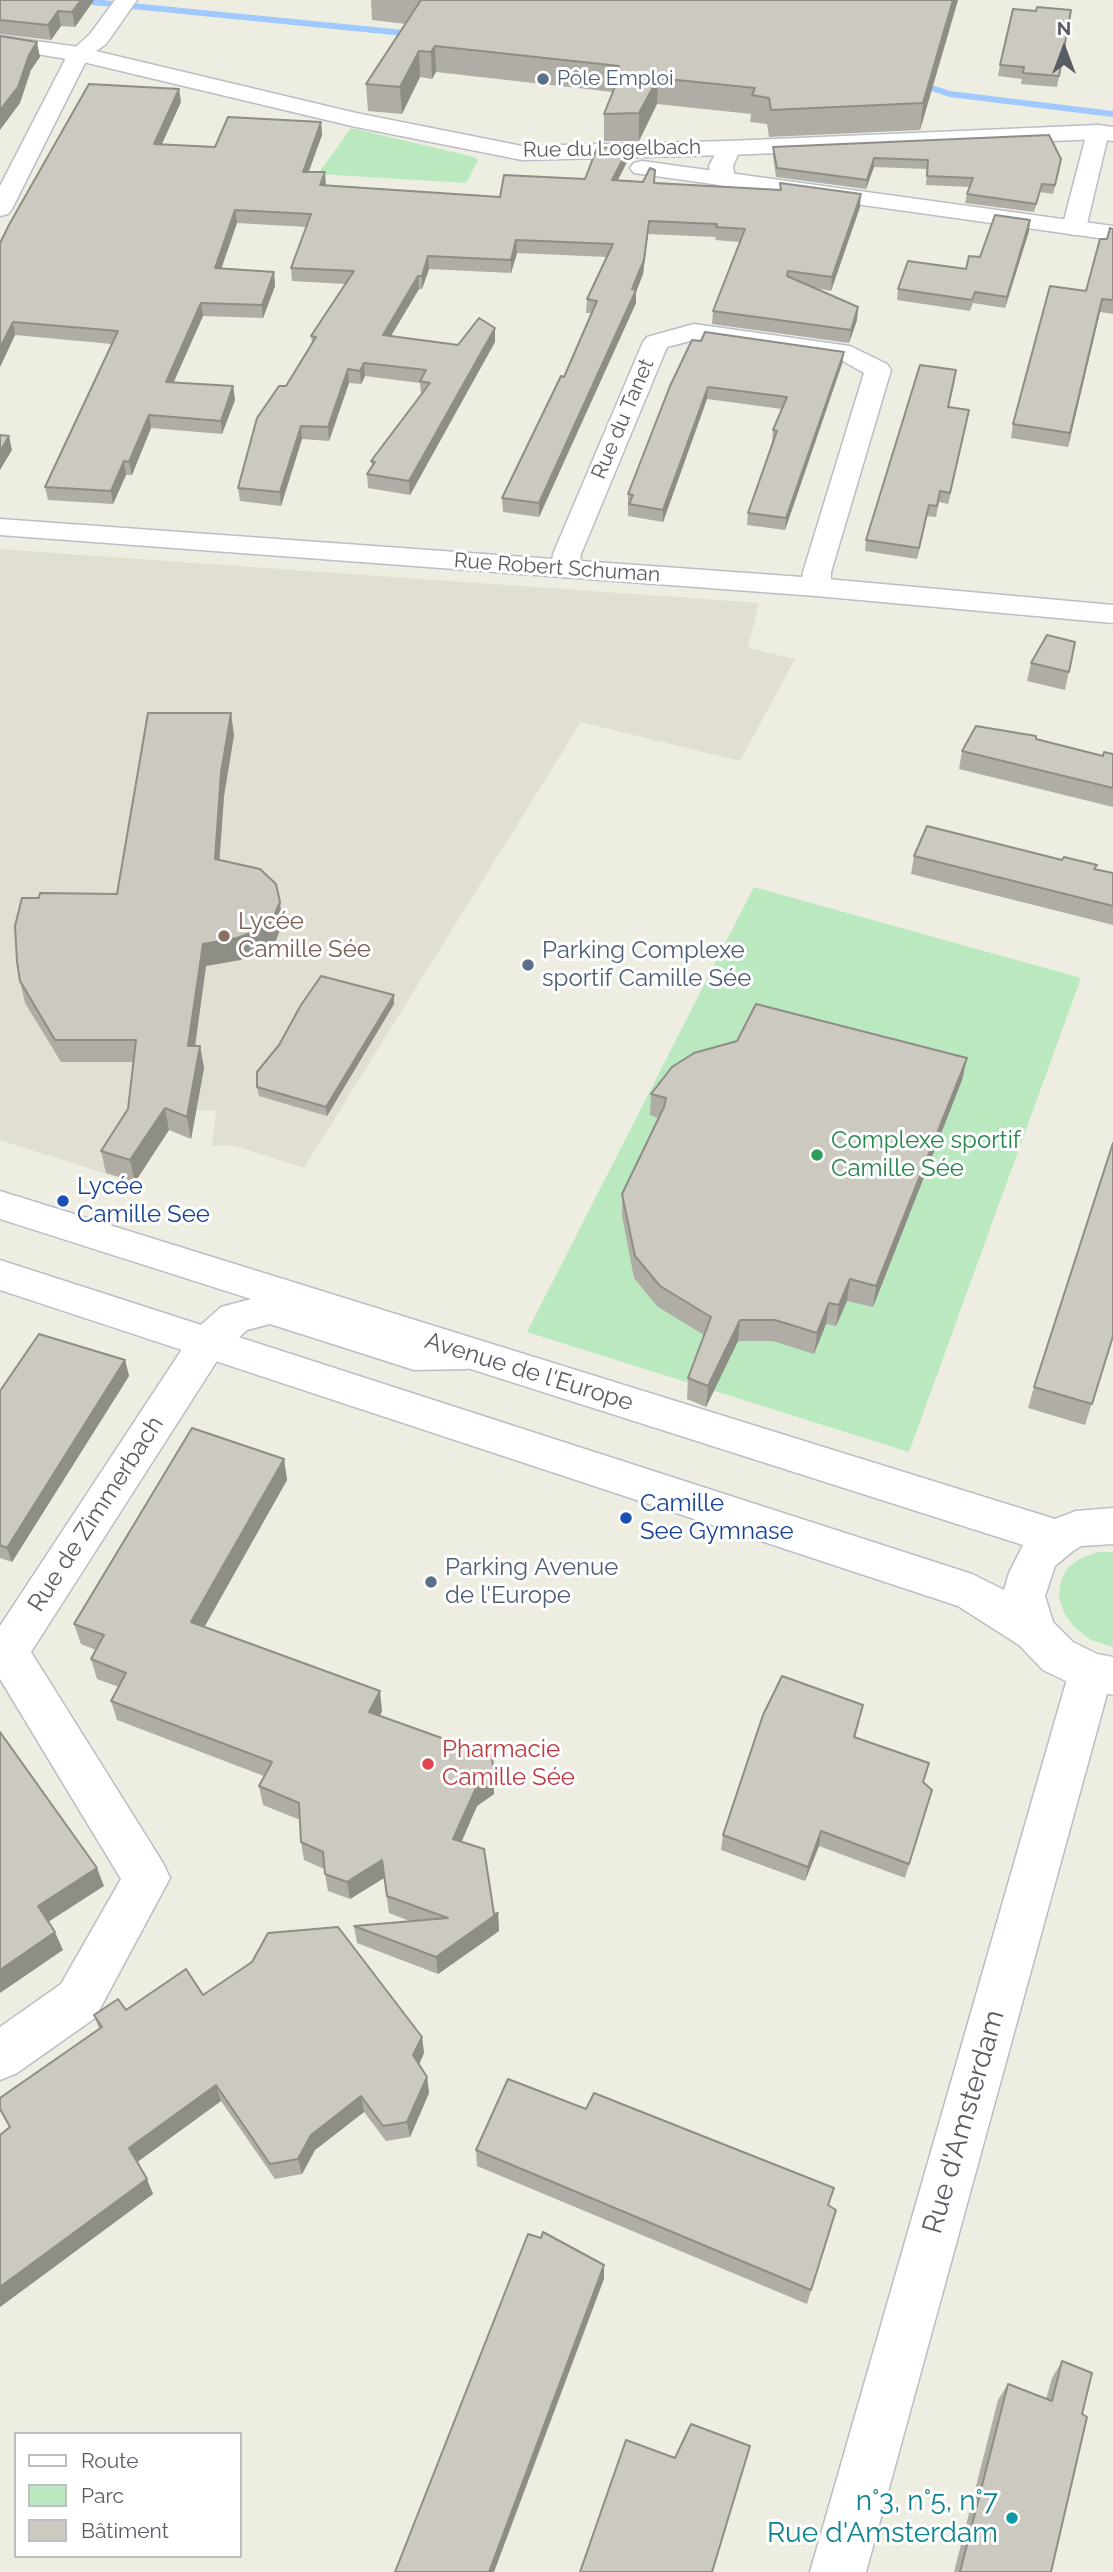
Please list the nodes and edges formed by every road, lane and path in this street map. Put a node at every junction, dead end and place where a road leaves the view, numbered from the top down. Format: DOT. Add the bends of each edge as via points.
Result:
graph roads {
  1 [pos="122,5"];
  2 [pos="0,42"];
  3 [pos="79,54"];
  4 [pos="1106,133"];
  5 [pos="729,148"];
  6 [pos="522,152"];
  7 [pos="0,154"];
  8 [pos="29,156"];
  9 [pos="723,179"];
  10 [pos="0,209"];
  11 [pos="1074,228"];
  12 [pos="1113,233"];
  13 [pos="0,527"];
  14 [pos="565,568"];
  15 [pos="816,587"];
  16 [pos="1113,614"];
  17 [pos="0,1205"];
  18 [pos="0,1275"];
  19 [pos="208,1342"];
  20 [pos="467,1353"];
  21 [pos="1112,1524"];
  22 [pos="1058,1538"];
  23 [pos="1034,1632"];
  24 [pos="3,1651"];
  25 [pos="1102,1674"];
  26 [pos="0,2056"];
  27 [pos="838,2572"];
  1 -- 3 [label="street" via="98,39"];
  2 -- 3 [label="street, Rue du Logelbach"];
  3 -- 6 [label="street, Rue du Logelbach" via="356,120"];
  3 -- 8 [label="street"];
  4 -- 5 [label="street, Rue du Logelbach"];
  4 -- 11 [label="street"];
  5 -- 6 [label="street, Rue du Logelbach"];
  5 -- 9 [label="street" via="720,166"];
  6 -- 9 [label="street"];
  7 -- 8 [label="street"];
  8 -- 10 [label="street"];
  9 -- 11 [label="street"];
  11 -- 12 [label="street"];
  13 -- 14 [label="street, Rue Robert Schuman"];
  14 -- 15 [label="street, Rue Robert Schuman"];
  14 -- 15 [label="street, Rue du Tanet" via="656,342 694,332 849,355 878,370"];
  15 -- 16 [label="street, Rue Robert Schuman"];
  17 -- 20 [label="street, Avenue de l'Europe"];
  18 -- 19 [label="street"];
  19 -- 20 [label="street, Rue de Zimmerbach" via="234,1318 270,1310 414,1354"];
  19 -- 23 [label="street" via="972,1592"];
  19 -- 24 [label="street, Rue de Zimmerbach"];
  20 -- 22 [label="street, Avenue de l'Europe"];
  21 -- 22 [label="street" via="1076,1529"];
  22 -- 23 [label="street" via="1040,1553 1024,1596"];
  23 -- 25 [label="street" via="1058,1656"];
  24 -- 26 [label="street, Rue de Zimmerbach" via="147,1878 78,2001"];
  25 -- 27 [label="street, Rue d'Amsterdam"];
}
